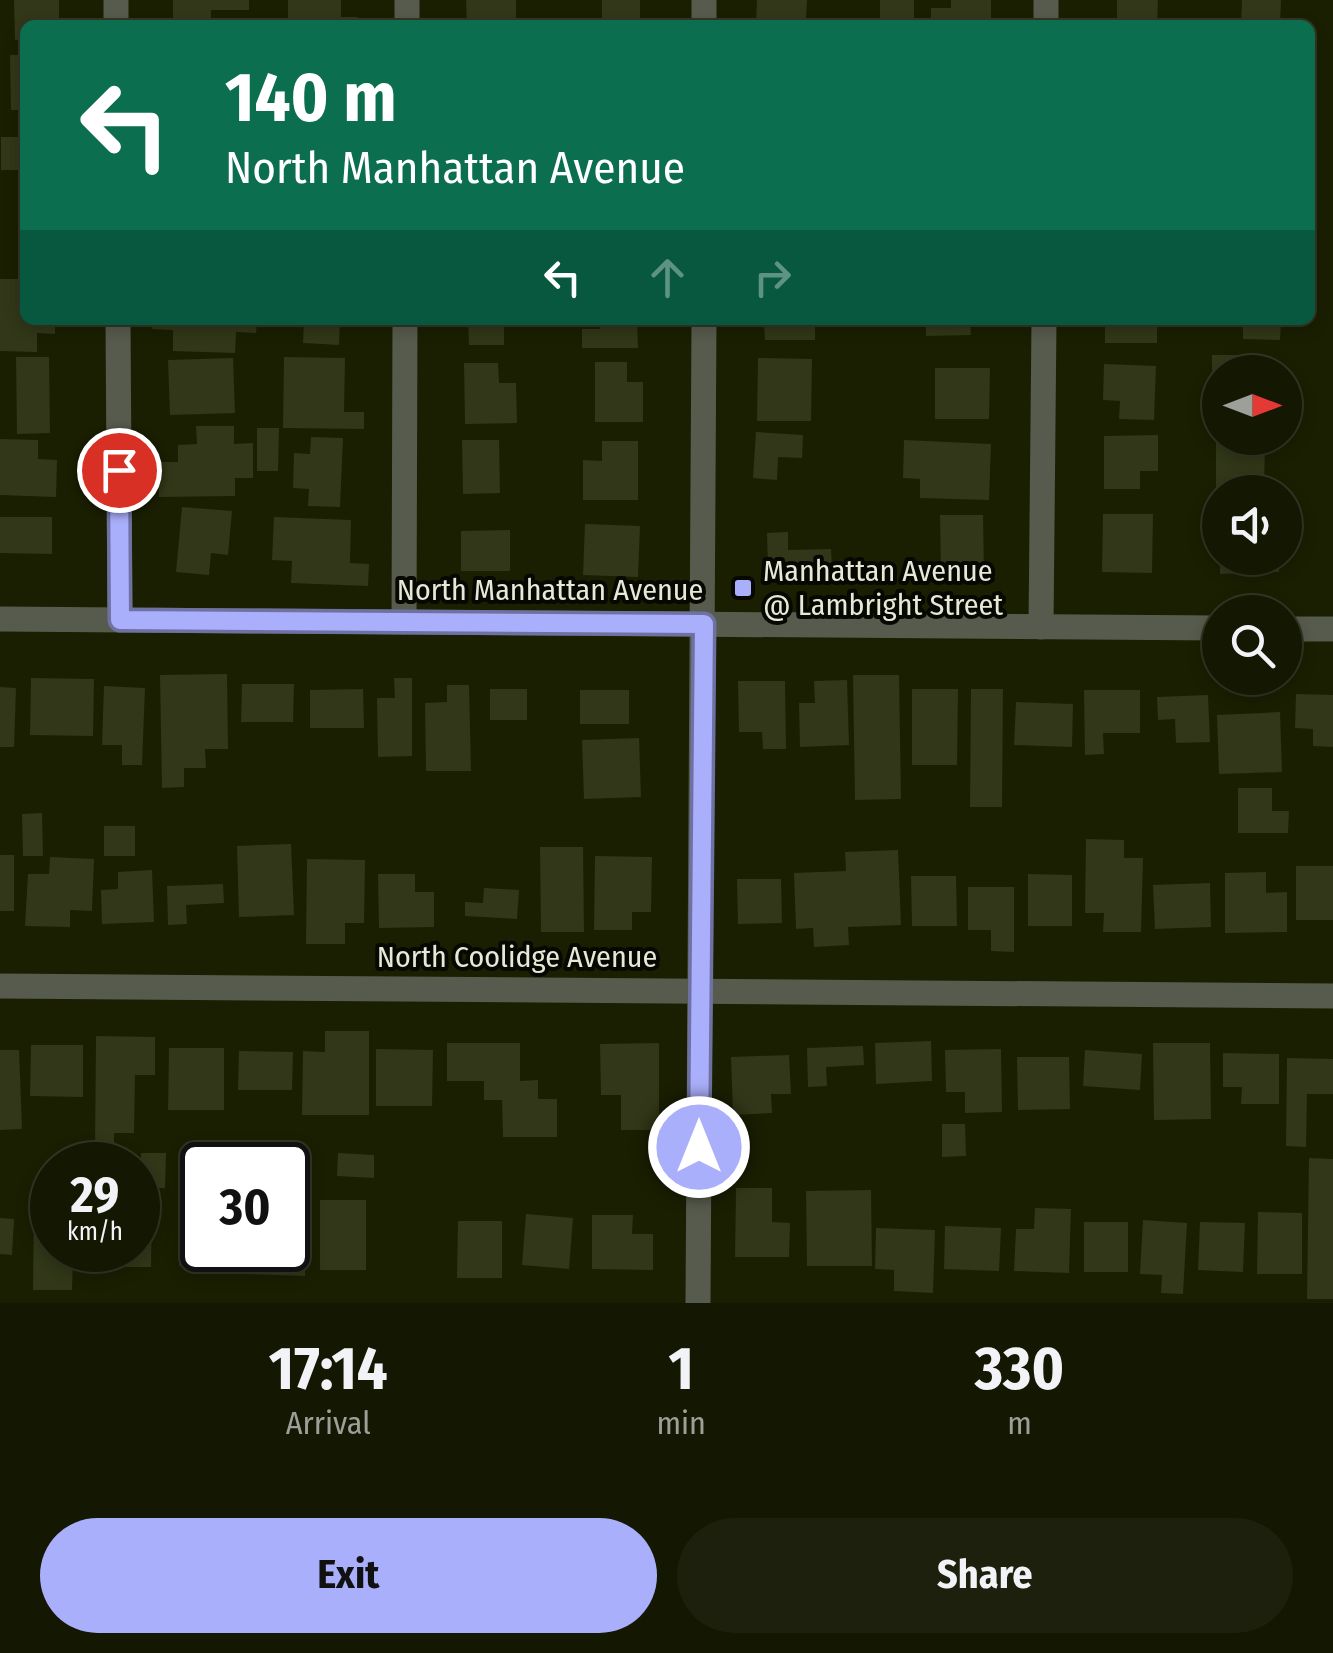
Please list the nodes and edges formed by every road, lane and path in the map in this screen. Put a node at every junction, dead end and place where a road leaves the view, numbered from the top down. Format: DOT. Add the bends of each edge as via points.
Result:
graph roads {
  1 [pos="118,325"];
  2 [pos="405,325"];
  3 [pos="704,325"];
  4 [pos="1044,325"];
  5 [pos="0,619"];
  6 [pos="120,620"];
  7 [pos="404,622"];
  8 [pos="704,624"];
  9 [pos="1042,627"];
  10 [pos="1202,628"];
  11 [pos="1302,629"];
  12 [pos="1333,629"];
  13 [pos="0,986"];
  14 [pos="700,991"];
  15 [pos="1333,996"];
  16 [pos="698,1303"];
  1 -- 6 [label="street"];
  2 -- 7 [label="street"];
  3 -- 8 [label="street"];
  4 -- 9 [label="street"];
  5 -- 6 [label="street, North Manhattan Avenue"];
  6 -- 7 [label="street, North Manhattan Avenue"];
  7 -- 8 [label="street, North Manhattan Avenue"];
  8 -- 9 [label="street, North Manhattan Avenue"];
  8 -- 14 [label="street"];
  9 -- 10 [label="street, North Manhattan Avenue"];
  11 -- 12 [label="street"];
  13 -- 14 [label="street, North Coolidge Avenue"];
  14 -- 15 [label="street, North Coolidge Avenue"];
  14 -- 16 [label="street"];
}
